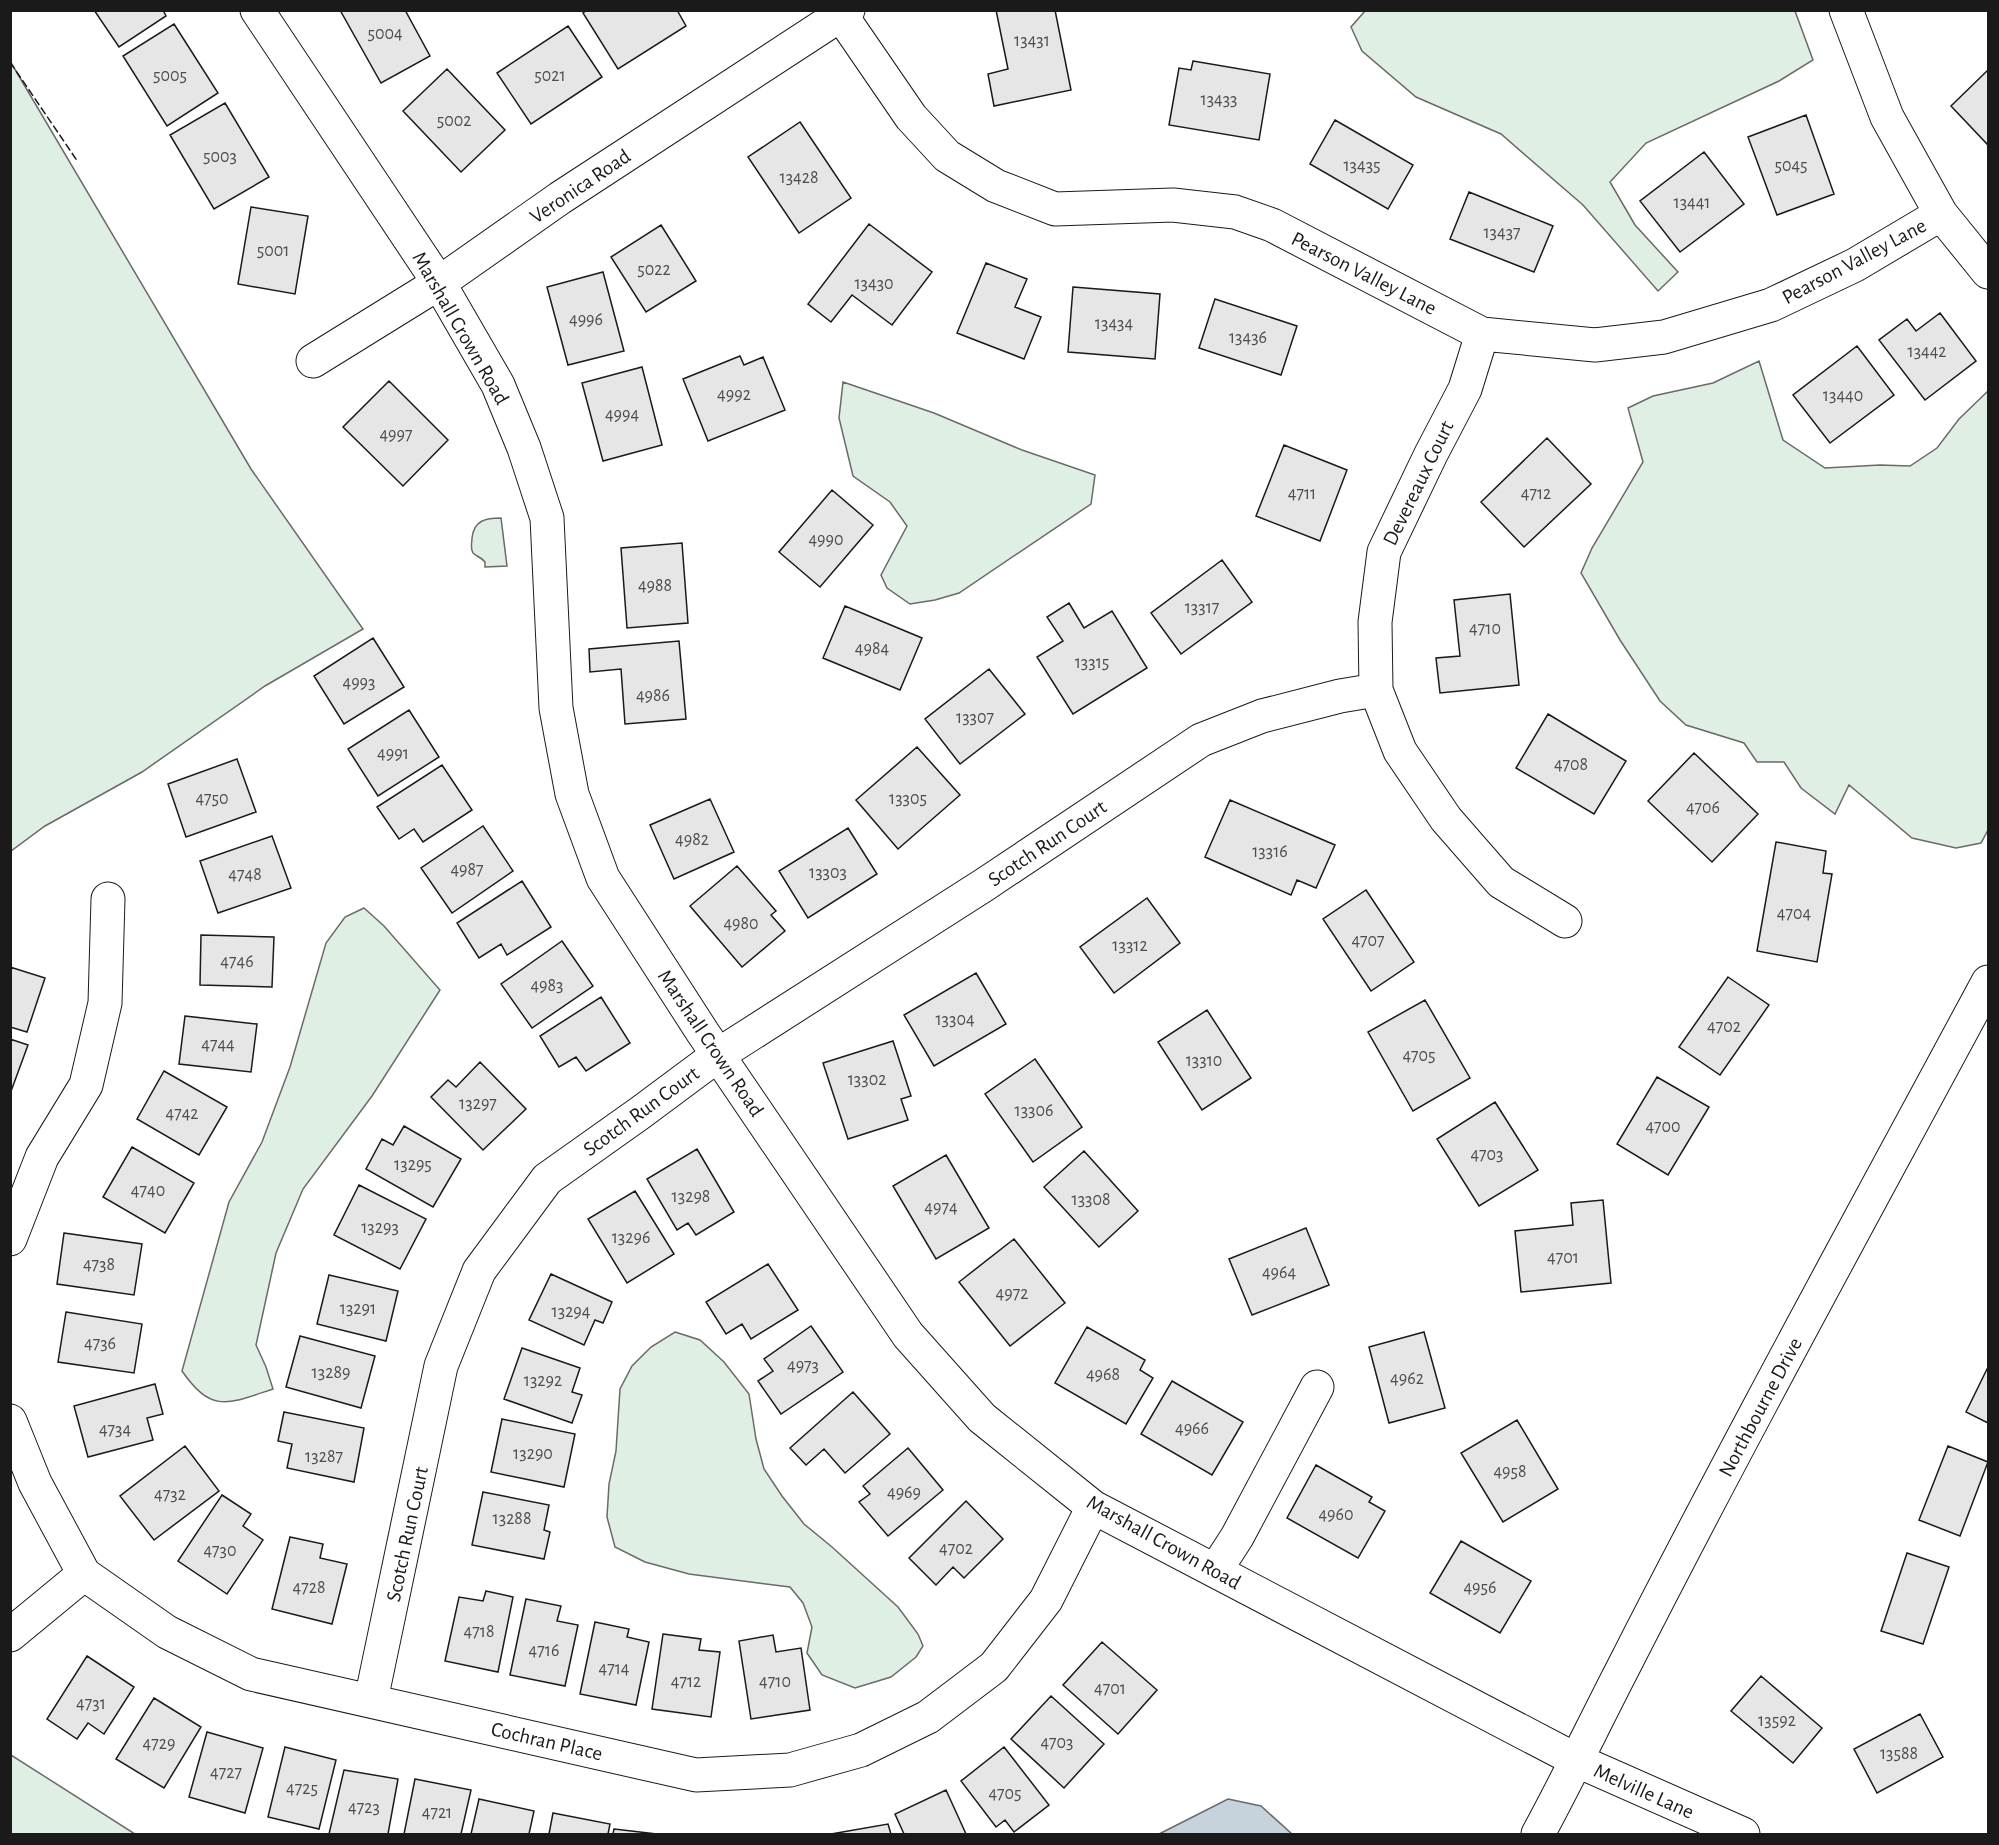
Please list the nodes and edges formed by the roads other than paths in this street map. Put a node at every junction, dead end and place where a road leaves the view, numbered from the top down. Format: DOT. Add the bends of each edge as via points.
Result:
graph roads {
  1 [pos="257,10"];
  2 [pos="1845,10"];
  3 [pos="844,13"];
  4 [pos="1941,214"];
  5 [pos="1989,272"];
  6 [pos="439,283"];
  7 [pos="1482,334"];
  8 [pos="313,361"];
  9 [pos="1376,690"];
  10 [pos="108,899"];
  11 [pos="1565,921"];
  12 [pos="1989,982"];
  13 [pos="718,1055"];
  14 [pos="10,1239"];
  15 [pos="1317,1387"];
  16 [pos="10,1421"];
  17 [pos="1093,1507"];
  18 [pos="1215,1571"];
  19 [pos="84,1574"];
  20 [pos="10,1635"];
  21 [pos="371,1700"];
  22 [pos="1578,1761"];
  23 [pos="1538,1834"];
  24 [pos="1743,1834"];
  1 -- 6 [label="street, Marshall Crown Road"];
  2 -- 4 [label="street" via="1887,117"];
  3 -- 6 [label="street, Veronica Road" via="560,198"];
  3 -- 7 [label="street, Pearson Valley Lane" via="911,117 948,156 996,186 1055,209 1173,205 1235,212 1272,225"];
  4 -- 5 [label="street"];
  4 -- 7 [label="street, Pearson Valley Lane" via="1855,264 1771,305 1664,337 1595,345"];
  6 -- 8 [label="street, Veronica Road"];
  6 -- 13 [label="street, Marshall Crown Road" via="498,385 547,518 556,708 572,794 603,878"];
  7 -- 9 [label="street, Devereaux Court" via="1465,389 1384,552 1375,622"];
  9 -- 11 [label="street, Devereaux Court" via="1400,751 1446,819 1501,882"];
  9 -- 13 [label="street, Scotch Run Court" via="1262,716 1201,740"];
  10 -- 14 [label="street" via="105,1003 86,1085 42,1157"];
  12 -- 22 [label="street, Northbourne Drive" via="1790,1350"];
  13 -- 17 [label="street, Marshall Crown Road" via="908,1335 982,1418"];
  13 -- 21 [label="street, Scotch Run Court" via="546,1179 479,1271 441,1366"];
  15 -- 18 [label="street"];
  16 -- 19 [label="street, Cochran Place" via="35,1483"];
  17 -- 18 [label="street, Marshall Crown Road"];
  17 -- 21 [label="street, Cochran Place" via="1046,1600 994,1667 928,1717 861,1750 790,1770 696,1775"];
  18 -- 22 [label="street, Marshall Crown Road"];
  19 -- 20 [label="street"];
  19 -- 21 [label="street, Cochran Place" via="167,1632 251,1674"];
  22 -- 23 [label="street, Northbourne Drive"];
  22 -- 24 [label="street, Melville Lane"];
}
